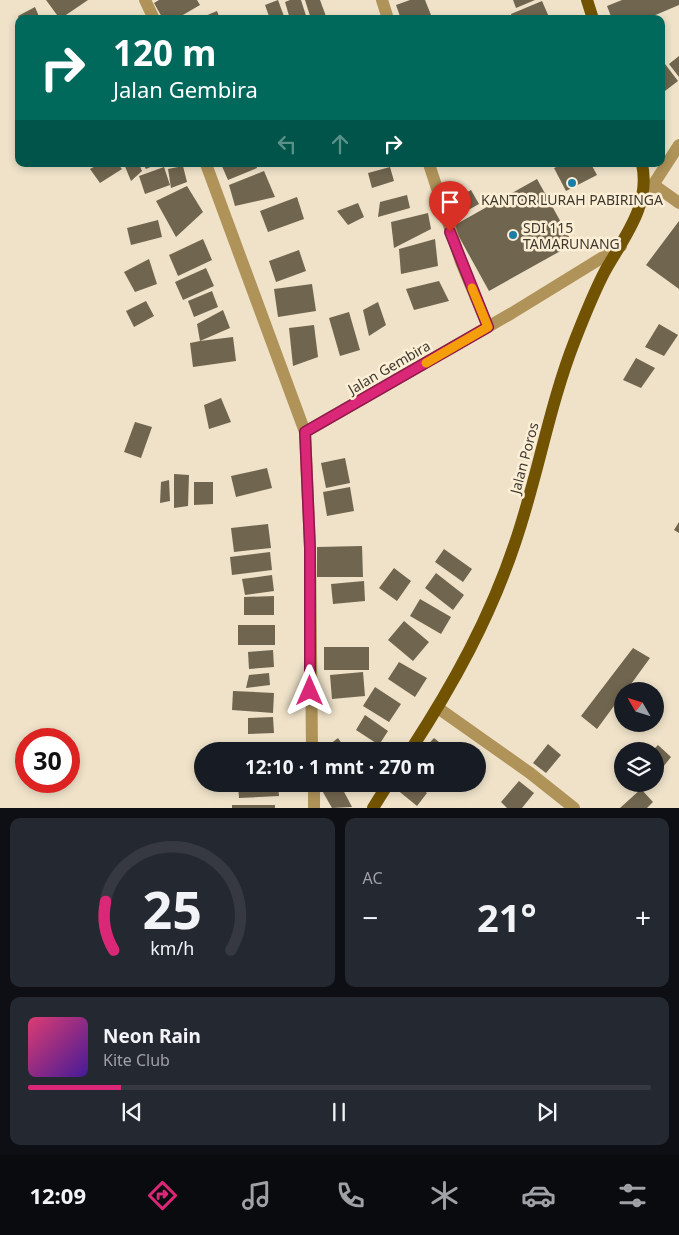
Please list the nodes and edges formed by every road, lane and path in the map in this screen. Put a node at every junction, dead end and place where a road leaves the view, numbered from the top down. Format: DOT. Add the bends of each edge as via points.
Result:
graph roads {
  1 [pos="145,0"];
  2 [pos="382,0"];
  3 [pos="587,0"];
  4 [pos="152,15"];
  5 [pos="387,15"];
  6 [pos="592,15"];
  7 [pos="679,145"];
  8 [pos="207,167"];
  9 [pos="430,167"];
  10 [pos="642,167"];
  11 [pos="654,185"];
  12 [pos="679,203"];
  13 [pos="640,205"];
  14 [pos="622,246"];
  15 [pos="488,327"];
  16 [pos="305,432"];
  17 [pos="438,708"];
  18 [pos="312,742"];
  19 [pos="416,742"];
  20 [pos="314,792"];
  21 [pos="383,792"];
  22 [pos="314,808"];
  23 [pos="373,808"];
  24 [pos="574,808"];
  1 -- 4 [label="street"];
  2 -- 5 [label="street"];
  3 -- 6 [label="main road"];
  7 -- 11 [label="street"];
  8 -- 16 [label="street"];
  9 -- 15 [label="street" via="448,226"];
  10 -- 13 [label="main road, Jalan Poros" via="644,189"];
  11 -- 12 [label="street"];
  11 -- 13 [label="street"];
  13 -- 14 [label="main road, Jalan Poros"];
  14 -- 15 [label="street, Jalan Gembira"];
  14 -- 17 [label="main road, Jalan Poros" via="588,305 561,376 516,542 496,594 474,645"];
  15 -- 16 [label="street, Jalan Gembira"];
  16 -- 18 [label="street"];
  17 -- 19 [label="main road, Jalan Poros"];
  17 -- 24 [label="street"];
  20 -- 22 [label="street"];
  21 -- 23 [label="main road"];
}
